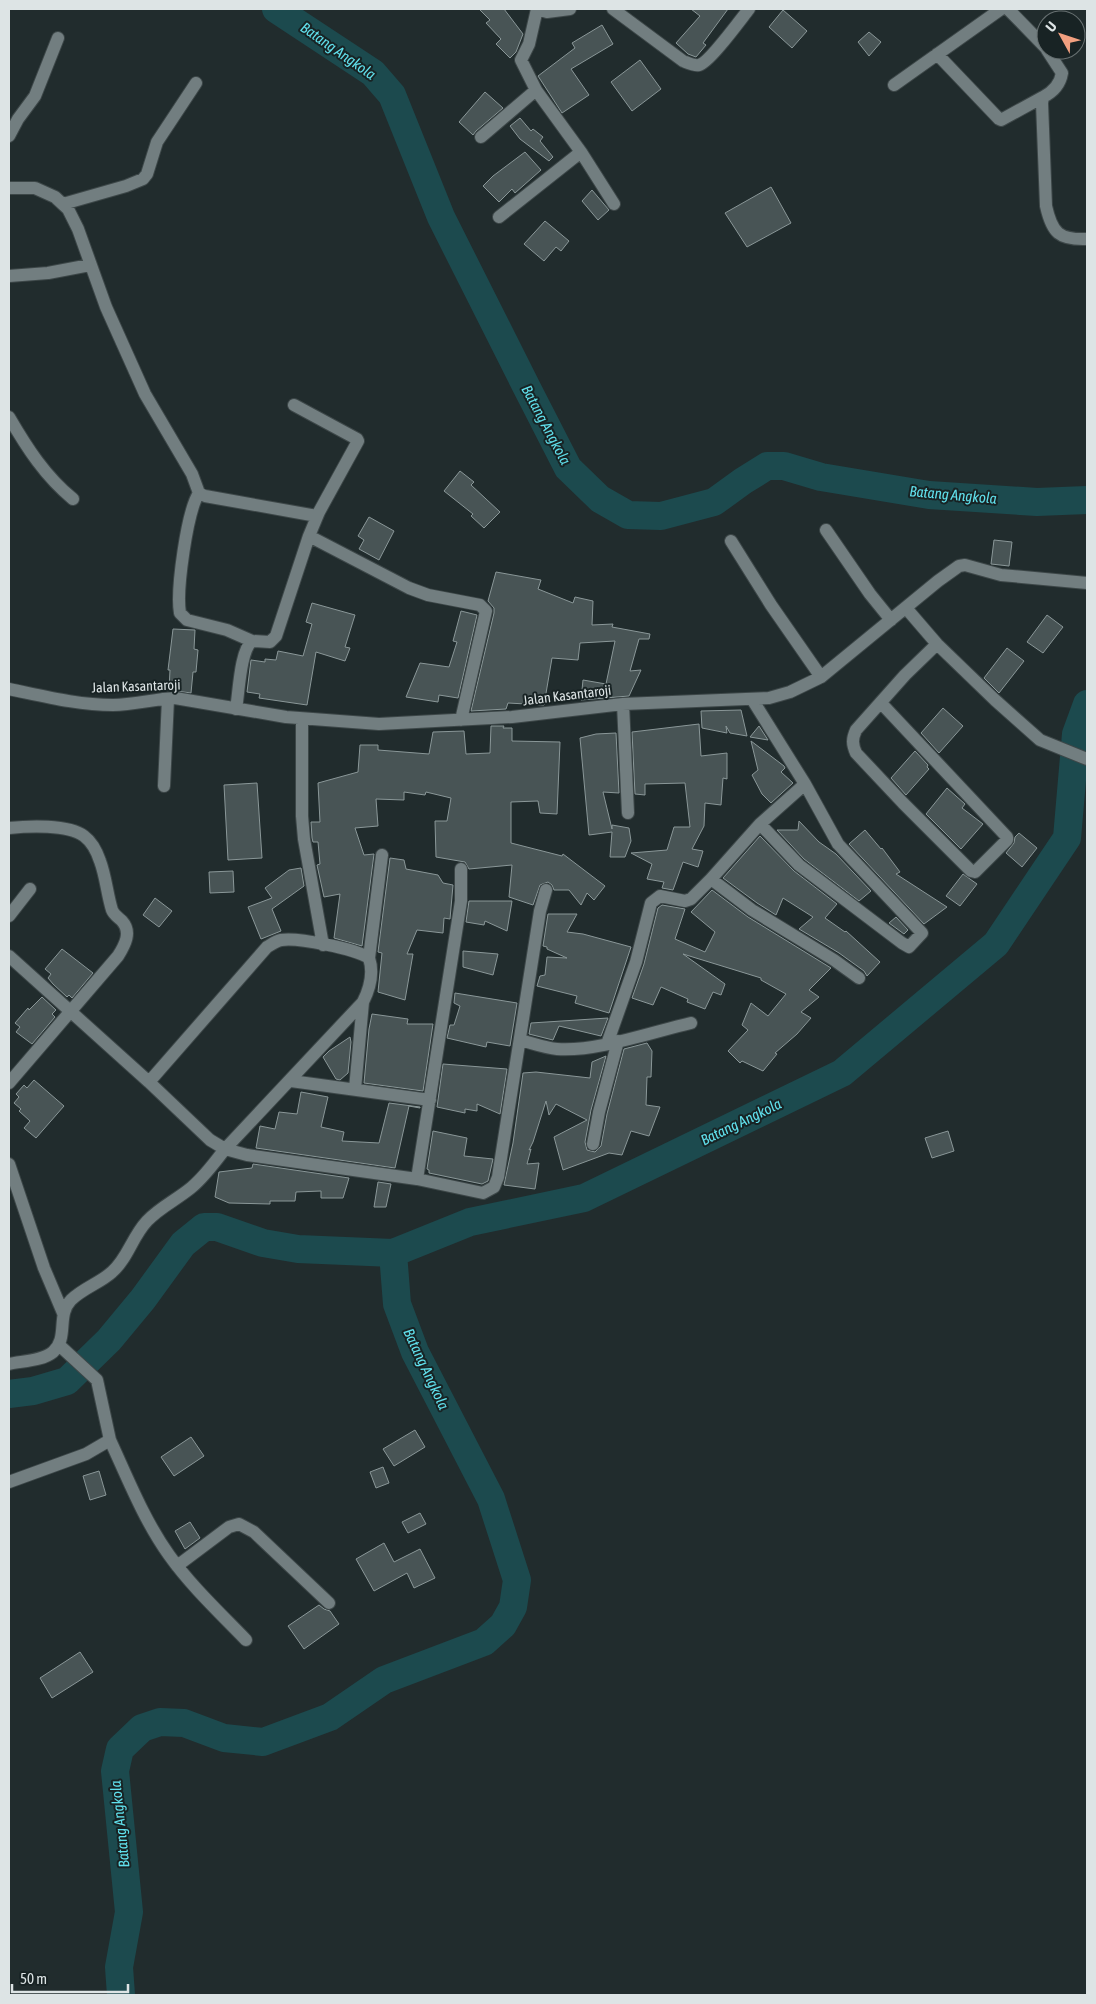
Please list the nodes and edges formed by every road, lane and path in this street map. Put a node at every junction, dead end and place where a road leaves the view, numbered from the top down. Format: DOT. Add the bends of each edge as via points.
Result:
graph roads {
  1 [pos="537,9"];
  2 [pos="570,9"];
  3 [pos="613,9"];
  4 [pos="749,9"];
  5 [pos="1001,9"];
  6 [pos="1008,9"];
  7 [pos="58,38"];
  8 [pos="1036,38"];
  9 [pos="937,54"];
  10 [pos="1054,60"];
  11 [pos="196,82"];
  12 [pos="894,85"];
  13 [pos="536,90"];
  14 [pos="1043,98"];
  15 [pos="9,136"];
  16 [pos="481,137"];
  17 [pos="581,152"];
  18 [pos="9,188"];
  19 [pos="63,204"];
  20 [pos="614,204"];
  21 [pos="499,217"];
  22 [pos="1087,240"];
  23 [pos="90,265"];
  24 [pos="9,276"];
  25 [pos="294,405"];
  26 [pos="9,417"];
  27 [pos="199,493"];
  28 [pos="73,499"];
  29 [pos="316,516"];
  30 [pos="826,530"];
  31 [pos="309,536"];
  32 [pos="730,541"];
  33 [pos="1087,582"];
  34 [pos="906,608"];
  35 [pos="891,620"];
  36 [pos="252,641"];
  37 [pos="937,644"];
  38 [pos="821,677"];
  39 [pos="9,689"];
  40 [pos="168,698"];
  41 [pos="752,699"];
  42 [pos="881,703"];
  43 [pos="623,704"];
  44 [pos="236,709"];
  45 [pos="302,718"];
  46 [pos="461,720"];
  47 [pos="1087,759"];
  48 [pos="805,784"];
  49 [pos="164,786"];
  50 [pos="628,813"];
  51 [pos="760,824"];
  52 [pos="9,828"];
  53 [pos="382,855"];
  54 [pos="461,869"];
  55 [pos="711,879"];
  56 [pos="30,889"];
  57 [pos="546,890"];
  58 [pos="9,916"];
  59 [pos="323,945"];
  60 [pos="9,956"];
  61 [pos="369,958"];
  62 [pos="860,978"];
  63 [pos="363,1002"];
  64 [pos="72,1012"];
  65 [pos="691,1023"];
  66 [pos="520,1040"];
  67 [pos="612,1042"];
  68 [pos="291,1081"];
  69 [pos="149,1082"];
  70 [pos="9,1083"];
  71 [pos="354,1089"];
  72 [pos="430,1100"];
  73 [pos="593,1144"];
  74 [pos="225,1149"];
  75 [pos="9,1164"];
  76 [pos="417,1179"];
  77 [pos="63,1313"];
  78 [pos="59,1345"];
  79 [pos="9,1364"];
  80 [pos="110,1440"];
  81 [pos="9,1482"];
  82 [pos="177,1566"];
  83 [pos="329,1603"];
  84 [pos="246,1640"];
  1 -- 2 [label="street" via="548,12"];
  1 -- 13 [label="street" via="521,60"];
  3 -- 4 [label="street" via="684,61 696,65 712,55"];
  5 -- 9 [label="street"];
  6 -- 8 [label="street"];
  7 -- 15 [label="street" via="35,96"];
  9 -- 12 [label="street"];
  9 -- 14 [label="street" via="999,119"];
  10 -- 14 [label="street" via="1062,73 1053,92"];
  11 -- 19 [label="street" via="157,142 143,179"];
  13 -- 16 [label="street"];
  13 -- 17 [label="street"];
  14 -- 22 [label="street" via="1049,220 1054,230 1064,237"];
  17 -- 20 [label="street"];
  17 -- 21 [label="street"];
  18 -- 19 [label="street" via="35,188"];
  19 -- 23 [label="street" via="78,229"];
  23 -- 24 [label="street"];
  23 -- 27 [label="street" via="145,394 192,474"];
  25 -- 29 [label="street" via="358,440"];
  26 -- 28 [label="street" via="37,462"];
  27 -- 29 [label="street"];
  27 -- 36 [label="street" via="193,502 187,526 180,613 187,620 227,630"];
  29 -- 31 [label="street"];
  30 -- 35 [label="street"];
  31 -- 36 [label="street" via="276,636 267,643"];
  31 -- 46 [label="street" via="396,582 428,595 484,609"];
  32 -- 38 [label="street"];
  33 -- 34 [label="street, Jalan Kasantaroji" via="1001,575 961,566"];
  34 -- 35 [label="street, Jalan Kasantaroji"];
  34 -- 37 [label="street"];
  35 -- 38 [label="street, Jalan Kasantaroji"];
  36 -- 44 [label="street" via="244,658"];
  37 -- 42 [label="street"];
  37 -- 47 [label="street" via="1040,740"];
  38 -- 41 [label="street, Jalan Kasantaroji" via="790,692"];
  39 -- 40 [label="street, Jalan Kasantaroji" via="77,703 114,705"];
  40 -- 44 [label="street, Jalan Kasantaroji"];
  40 -- 49 [label="street"];
  41 -- 43 [label="street, Jalan Kasantaroji"];
  41 -- 48 [label="street"];
  42 -- 42 [label="street" via="1007,837 975,872 856,753 852,737"];
  43 -- 46 [label="street, Jalan Kasantaroji"];
  43 -- 50 [label="street"];
  44 -- 45 [label="street, Jalan Kasantaroji"];
  45 -- 46 [label="street, Jalan Kasantaroji" via="379,724"];
  45 -- 59 [label="street" via="304,839"];
  48 -- 51 [label="street"];
  48 -- 51 [label="street" via="838,844 922,934 910,947 798,865"];
  51 -- 55 [label="street"];
  52 -- 64 [label="street" via="54,828 84,836 100,861 113,911 126,926 123,949"];
  53 -- 61 [label="street"];
  54 -- 72 [label="street" via="461,901"];
  55 -- 62 [label="street" via="752,910"];
  55 -- 67 [label="street" via="688,900 660,896 651,903"];
  56 -- 58 [label="street"];
  57 -- 66 [label="street"];
  59 -- 61 [label="street" via="354,951"];
  59 -- 69 [label="street" via="282,940 267,947"];
  60 -- 64 [label="street"];
  61 -- 63 [label="street" via="372,971 370,986"];
  63 -- 68 [label="street"];
  63 -- 71 [label="street"];
  64 -- 69 [label="street"];
  64 -- 70 [label="street"];
  65 -- 67 [label="street"];
  66 -- 67 [label="street" via="555,1049"];
  66 -- 76 [label="street" via="494,1187 483,1193"];
  67 -- 73 [label="street"];
  68 -- 71 [label="street"];
  68 -- 74 [label="street"];
  69 -- 74 [label="street" via="210,1140"];
  71 -- 72 [label="street"];
  72 -- 76 [label="street"];
  74 -- 76 [label="street" via="247,1155"];
  74 -- 77 [label="street" via="194,1186 140,1228 112,1272 78,1294"];
  75 -- 77 [label="street" via="44,1268"];
  77 -- 78 [label="street"];
  78 -- 79 [label="street" via="44,1356"];
  78 -- 80 [label="street" via="94,1376"];
  80 -- 81 [label="street" via="86,1454"];
  80 -- 82 [label="street" via="151,1524"];
  82 -- 83 [label="street" via="229,1527 239,1524 254,1532"];
  82 -- 84 [label="street"];
}
